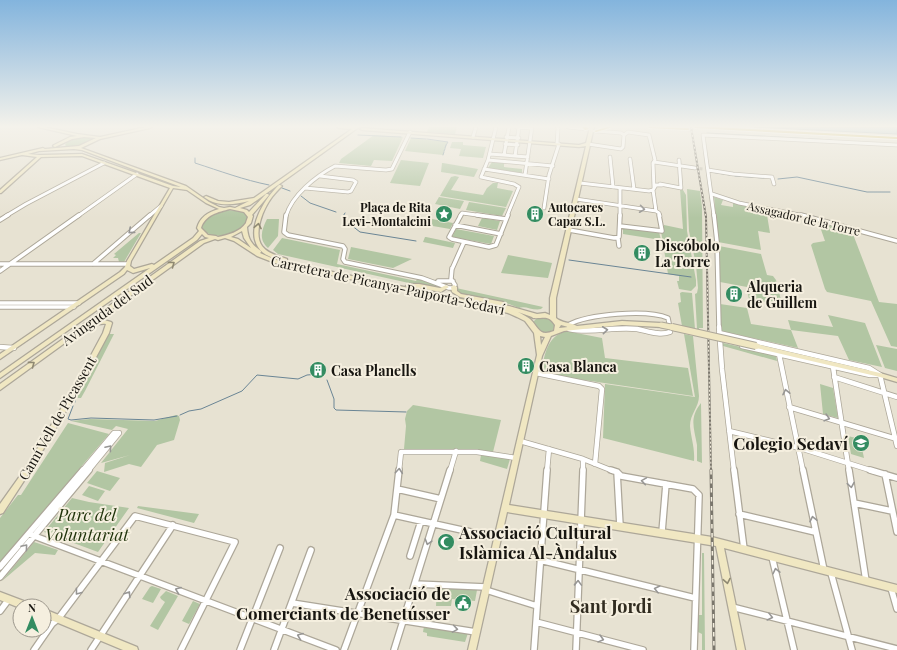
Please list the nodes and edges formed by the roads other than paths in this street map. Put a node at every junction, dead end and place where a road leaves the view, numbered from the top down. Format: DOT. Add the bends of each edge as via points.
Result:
graph roads {
  1 [pos="38,157"];
  2 [pos="88,157"];
  3 [pos="104,157"];
  4 [pos="313,157"];
  5 [pos="319,157"];
  6 [pos="397,157"];
  7 [pos="528,157"];
  8 [pos="555,157"];
  9 [pos="584,157"];
  10 [pos="610,157"];
  11 [pos="654,157"];
  12 [pos="706,157"];
  13 [pos="630,159"];
  14 [pos="488,160"];
  15 [pos="679,160"];
  16 [pos="654,162"];
  17 [pos="104,163"];
  18 [pos="527,163"];
  19 [pos="553,166"];
  20 [pos="680,166"];
  21 [pos="304,168"];
  22 [pos="695,168"];
  23 [pos="484,169"];
  24 [pos="703,169"];
  25 [pos="708,170"];
  26 [pos="137,174"];
  27 [pos="525,175"];
  28 [pos="320,176"];
  29 [pos="549,179"];
  30 [pos="654,182"];
  31 [pos="580,183"];
  32 [pos="774,184"];
  33 [pos="662,185"];
  34 [pos="172,187"];
  35 [pos="612,187"];
  36 [pos="2,188"];
  37 [pos="305,188"];
  38 [pos="620,188"];
  39 [pos="189,189"];
  40 [pos="634,189"];
  41 [pos="654,189"];
  42 [pos="0,192"];
  43 [pos="196,193"];
  44 [pos="712,194"];
  45 [pos="261,195"];
  46 [pos="204,199"];
  47 [pos="576,199"];
  48 [pos="161,206"];
  49 [pos="621,206"];
  50 [pos="237,208"];
  51 [pos="544,208"];
  52 [pos="222,209"];
  53 [pos="656,211"];
  54 [pos="250,214"];
  55 [pos="208,215"];
  56 [pos="148,217"];
  57 [pos="154,218"];
  58 [pos="0,220"];
  59 [pos="506,220"];
  60 [pos="455,225"];
  61 [pos="620,226"];
  62 [pos="245,228"];
  63 [pos="569,230"];
  64 [pos="201,232"];
  65 [pos="501,234"];
  66 [pos="216,237"];
  67 [pos="225,237"];
  68 [pos="618,238"];
  69 [pos="897,241"];
  70 [pos="464,242"];
  71 [pos="186,245"];
  72 [pos="618,246"];
  73 [pos="287,260"];
  74 [pos="0,264"];
  75 [pos="10,264"];
  76 [pos="94,264"];
  77 [pos="128,266"];
  78 [pos="452,268"];
  79 [pos="0,271"];
  80 [pos="133,271"];
  81 [pos="122,273"];
  82 [pos="446,284"];
  83 [pos="454,285"];
  84 [pos="409,286"];
  85 [pos="553,298"];
  86 [pos="0,303"];
  87 [pos="79,303"];
  88 [pos="0,307"];
  89 [pos="74,307"];
  90 [pos="515,309"];
  91 [pos="539,315"];
  92 [pos="555,320"];
  93 [pos="530,324"];
  94 [pos="567,327"];
  95 [pos="82,328"];
  96 [pos="556,330"];
  97 [pos="536,332"];
  98 [pos="719,333"];
  99 [pos="549,334"];
  100 [pos="719,341"];
  101 [pos="0,347"];
  102 [pos="14,348"];
  103 [pos="779,354"];
  104 [pos="539,356"];
  105 [pos="0,357"];
  106 [pos="833,367"];
  107 [pos="536,373"];
  108 [pos="880,375"];
  109 [pos="0,376"];
  110 [pos="897,376"];
  111 [pos="834,377"];
  112 [pos="897,380"];
  113 [pos="0,387"];
  114 [pos="885,393"];
  115 [pos="897,397"];
  116 [pos="789,407"];
  117 [pos="841,422"];
  118 [pos="729,431"];
  119 [pos="896,438"];
  120 [pos="520,441"];
  121 [pos="897,446"];
  122 [pos="798,447"];
  123 [pos="549,450"];
  124 [pos="456,452"];
  125 [pos="516,457"];
  126 [pos="583,460"];
  127 [pos="847,462"];
  128 [pos="595,464"];
  129 [pos="616,472"];
  130 [pos="885,474"];
  131 [pos="897,478"];
  132 [pos="666,484"];
  133 [pos="397,489"];
  134 [pos="442,499"];
  135 [pos="854,503"];
  136 [pos="504,508"];
  137 [pos="0,510"];
  138 [pos="892,510"];
  139 [pos="544,514"];
  140 [pos="739,514"];
  141 [pos="394,515"];
  142 [pos="580,519"];
  143 [pos="421,521"];
  144 [pos="434,524"];
  145 [pos="173,525"];
  146 [pos="620,526"];
  147 [pos="662,532"];
  148 [pos="816,532"];
  149 [pos="897,532"];
  150 [pos="29,534"];
  151 [pos="35,536"];
  152 [pos="498,538"];
  153 [pos="697,538"];
  154 [pos="719,543"];
  155 [pos="280,548"];
  156 [pos="744,549"];
  157 [pos="311,550"];
  158 [pos="410,556"];
  159 [pos="772,556"];
  160 [pos="540,560"];
  161 [pos="101,561"];
  162 [pos="0,567"];
  163 [pos="579,570"];
  164 [pos="827,572"];
  165 [pos="140,576"];
  166 [pos="0,577"];
  167 [pos="866,582"];
  168 [pos="415,584"];
  169 [pos="894,588"];
  170 [pos="486,589"];
  171 [pos="0,596"];
  172 [pos="695,598"];
  173 [pos="9,599"];
  174 [pos="12,600"];
  175 [pos="206,601"];
  176 [pos="292,603"];
  177 [pos="537,606"];
  178 [pos="732,607"];
  179 [pos="897,609"];
  180 [pos="0,611"];
  181 [pos="358,613"];
  182 [pos="52,616"];
  183 [pos="58,619"];
  184 [pos="253,619"];
  185 [pos="403,620"];
  186 [pos="787,621"];
  187 [pos="536,622"];
  188 [pos="282,630"];
  189 [pos="476,632"];
  190 [pos="577,632"];
  191 [pos="100,636"];
  192 [pos="848,636"];
  193 [pos="897,649"];
  194 [pos="34,650"];
  195 [pos="91,650"];
  196 [pos="134,650"];
  197 [pos="181,650"];
  198 [pos="240,650"];
  199 [pos="274,650"];
  200 [pos="336,650"];
  201 [pos="344,650"];
  202 [pos="394,650"];
  203 [pos="472,650"];
  204 [pos="534,650"];
  205 [pos="576,650"];
  206 [pos="643,650"];
  207 [pos="694,650"];
  208 [pos="741,650"];
  209 [pos="794,650"];
  210 [pos="852,650"];
  1 -- 36 [label="main road"];
  2 -- 17 [label="main road"];
  3 -- 39 [label="main road"];
  4 -- 45 [label="main road"];
  5 -- 21 [label="main road"];
  6 -- 28 [label="street" via="390,170 336,166"];
  7 -- 18 [label="street"];
  8 -- 19 [label="street"];
  9 -- 31 [label="main road"];
  10 -- 35 [label="street"];
  11 -- 16 [label="street"];
  12 -- 25 [label="street"];
  13 -- 40 [label="street"];
  14 -- 18 [label="street"];
  14 -- 23 [label="street"];
  15 -- 20 [label="street"];
  16 -- 20 [label="street"];
  16 -- 30 [label="street"];
  17 -- 26 [label="main road"];
  17 -- 58 [label="street"];
  18 -- 19 [label="street"];
  18 -- 27 [label="street"];
  19 -- 29 [label="street"];
  20 -- 22 [label="street"];
  20 -- 33 [label="street" via="682,187"];
  21 -- 54 [label="main road" via="263,198"];
  73 -- 21 [label="main road, one-way" via="273,256 260,247 257,238 259,222 271,194"];
  23 -- 27 [label="street"];
  23 -- 59 [label="street" via="481,178 519,188"];
  24 -- 25 [label="street"];
  25 -- 32 [label="street" via="772,177"];
  25 -- 44 [label="street"];
  26 -- 34 [label="main road"];
  26 -- 75 [label="street"];
  27 -- 29 [label="street"];
  28 -- 37 [label="street"];
  28 -- 37 [label="street" via="356,182 351,191 346,193"];
  29 -- 51 [label="street"];
  30 -- 33 [label="street"];
  30 -- 41 [label="street"];
  31 -- 35 [label="street"];
  31 -- 47 [label="main road"];
  33 -- 41 [label="street" via="656,185"];
  34 -- 39 [label="main road"];
  34 -- 48 [label="main road"];
  35 -- 38 [label="street"];
  36 -- 42 [label="main road"];
  37 -- 82 [label="street" via="294,196 289,206 285,234 343,246 345,262"];
  38 -- 40 [label="street"];
  38 -- 49 [label="street"];
  39 -- 43 [label="main road"];
  40 -- 41 [label="street"];
  41 -- 53 [label="street"];
  43 -- 45 [label="main road" via="220,203 245,201"];
  43 -- 46 [label="main road"];
  44 -- 69 [label="street, Assagador de la Torre" via="739,203 801,215"];
  44 -- 98 [label="street" via="717,242"];
  45 -- 50 [label="main road"];
  46 -- 52 [label="main road" via="214,207"];
  46 -- 55 [label="main road"];
  47 -- 49 [label="street"];
  47 -- 63 [label="main road"];
  48 -- 56 [label="street"];
  48 -- 57 [label="main road"];
  49 -- 53 [label="street, one-way"];
  49 -- 61 [label="street"];
  50 -- 52 [label="main road"];
  50 -- 54 [label="main road"];
  52 -- 55 [label="main road"];
  53 -- 61 [label="street" via="659,213 661,231"];
  54 -- 62 [label="main road" via="250,223"];
  55 -- 64 [label="main road" via="200,224"];
  56 -- 57 [label="street"];
  56 -- 76 [label="street, one-way"];
  57 -- 77 [label="main road"];
  59 -- 60 [label="street" via="465,212 461,213"];
  59 -- 65 [label="street"];
  60 -- 65 [label="street"];
  60 -- 70 [label="street" via="449,238"];
  61 -- 68 [label="street"];
  62 -- 67 [label="main road"];
  62 -- 73 [label="main road, Carretera de Picanya-Paiporta-Sedaví" via="244,234 256,250 269,257"];
  63 -- 68 [label="street"];
  63 -- 85 [label="main road"];
  64 -- 66 [label="main road"];
  64 -- 71 [label="main road, Avinguda del Sud"];
  65 -- 70 [label="street" via="493,247"];
  66 -- 67 [label="main road"];
  95 -- 66 [label="main road, Avinguda del Sud, one-way" via="202,242"];
  67 -- 93 [label="main road, Carretera de Picanya-Paiporta-Sedaví" via="236,240 254,253 270,259 496,307 520,316"];
  68 -- 72 [label="street"];
  70 -- 78 [label="street"];
  71 -- 80 [label="main road" via="152,266"];
  71 -- 109 [label="main road, Avinguda del Sud"];
  73 -- 84 [label="main road, Carretera de Picanya-Paiporta-Sedaví"];
  74 -- 75 [label="street"];
  75 -- 76 [label="street"];
  75 -- 79 [label="street"];
  76 -- 77 [label="street"];
  77 -- 80 [label="main road"];
  77 -- 81 [label="main road"];
  78 -- 82 [label="street"];
  78 -- 83 [label="street" via="450,277"];
  80 -- 81 [label="main road"];
  81 -- 87 [label="main road"];
  82 -- 83 [label="street"];
  82 -- 83 [label="street" via="450,288"];
  82 -- 84 [label="main road" via="441,290"];
  83 -- 90 [label="main road" via="455,292 460,295 502,303"];
  84 -- 90 [label="main road, Carretera de Picanya-Paiporta-Sedaví"];
  85 -- 91 [label="main road" via="549,308"];
  85 -- 92 [label="main road"];
  86 -- 87 [label="street"];
  87 -- 89 [label="main road"];
  88 -- 89 [label="street"];
  89 -- 102 [label="main road"];
  90 -- 91 [label="main road, Carretera de Picanya-Paiporta-Sedaví"];
  91 -- 92 [label="main road"];
  91 -- 93 [label="main road" via="533,318"];
  92 -- 94 [label="main road"];
  92 -- 96 [label="main road"];
  93 -- 97 [label="main road"];
  94 -- 94 [label="street, one-way" via="584,332 627,329 668,334 671,331 668,318 660,314 624,314 575,321"];
  94 -- 96 [label="main road"];
  94 -- 108 [label="main road, bridge" via="632,322 661,325"];
  113 -- 95 [label="main road, Avinguda del Sud, one-way"];
  95 -- 137 [label="main road, Camí Vell de Picassent" via="97,321 109,323 77,387 29,468"];
  96 -- 99 [label="main road"];
  97 -- 99 [label="main road"];
  97 -- 104 [label="main road"];
  98 -- 100 [label="street"];
  98 -- 108 [label="street" via="869,368"];
  99 -- 104 [label="main road"];
  100 -- 103 [label="street"];
  100 -- 118 [label="street"];
  101 -- 102 [label="street"];
  102 -- 105 [label="main road"];
  103 -- 106 [label="street"];
  116 -- 103 [label="street, one-way"];
  104 -- 107 [label="main road"];
  106 -- 108 [label="street"];
  106 -- 111 [label="street"];
  107 -- 120 [label="main road"];
  107 -- 128 [label="street" via="599,386 603,390"];
  108 -- 110 [label="main road"];
  108 -- 112 [label="main road"];
  108 -- 114 [label="street"];
  111 -- 114 [label="street"];
  111 -- 117 [label="street"];
  114 -- 115 [label="street"];
  114 -- 119 [label="street"];
  116 -- 117 [label="street, one-way"];
  116 -- 122 [label="street"];
  117 -- 119 [label="street"];
  117 -- 127 [label="street"];
  118 -- 122 [label="street"];
  118 -- 140 [label="street"];
  119 -- 121 [label="street"];
  120 -- 123 [label="street"];
  120 -- 125 [label="main road"];
  122 -- 127 [label="street"];
  148 -- 122 [label="street, one-way"];
  123 -- 126 [label="street"];
  123 -- 139 [label="street"];
  124 -- 125 [label="street"];
  133 -- 124 [label="street, one-way" via="401,452"];
  124 -- 134 [label="street"];
  125 -- 136 [label="main road"];
  126 -- 128 [label="street"];
  126 -- 142 [label="street"];
  127 -- 130 [label="street"];
  127 -- 135 [label="street, one-way"];
  128 -- 129 [label="street"];
  132 -- 129 [label="street, one-way" via="629,478"];
  129 -- 146 [label="street"];
  130 -- 131 [label="street"];
  130 -- 138 [label="street"];
  132 -- 147 [label="street"];
  132 -- 153 [label="street" via="696,491 699,495"];
  133 -- 134 [label="street"];
  133 -- 141 [label="street"];
  134 -- 144 [label="street"];
  135 -- 138 [label="street"];
  135 -- 167 [label="street"];
  136 -- 139 [label="main road"];
  136 -- 152 [label="main road"];
  138 -- 149 [label="street"];
  139 -- 142 [label="main road"];
  139 -- 160 [label="street"];
  140 -- 148 [label="street"];
  140 -- 156 [label="street"];
  141 -- 143 [label="street"];
  141 -- 181 [label="street"];
  142 -- 146 [label="main road"];
  142 -- 163 [label="street"];
  143 -- 144 [label="street"];
  143 -- 158 [label="street"];
  144 -- 152 [label="street"];
  144 -- 168 [label="street, one-way"];
  145 -- 161 [label="street" via="139,517 132,518"];
  145 -- 165 [label="street"];
  145 -- 175 [label="street" via="234,541 235,544"];
  146 -- 147 [label="main road"];
  147 -- 153 [label="main road"];
  148 -- 164 [label="street"];
  150 -- 151 [label="street"];
  151 -- 150 [label="street, one-way" via="120,433 114,433"];
  150 -- 162 [label="street"];
  151 -- 161 [label="street"];
  166 -- 151 [label="street, one-way"];
  152 -- 170 [label="main road"];
  153 -- 154 [label="main road"];
  153 -- 172 [label="street"];
  154 -- 156 [label="main road"];
  154 -- 178 [label="main road, one-way"];
  155 -- 184 [label="street"];
  156 -- 159 [label="main road"];
  157 -- 176 [label="street"];
  159 -- 164 [label="main road"];
  186 -- 159 [label="street, one-way"];
  160 -- 163 [label="street"];
  160 -- 177 [label="street"];
  161 -- 165 [label="street"];
  161 -- 183 [label="street, one-way"];
  172 -- 163 [label="street, one-way"];
  190 -- 163 [label="street, one-way"];
  164 -- 167 [label="main road"];
  164 -- 192 [label="street"];
  175 -- 165 [label="street, one-way"];
  191 -- 165 [label="street, one-way"];
  167 -- 169 [label="main road"];
  168 -- 170 [label="street"];
  168 -- 185 [label="street"];
  169 -- 179 [label="street"];
  170 -- 177 [label="street"];
  170 -- 189 [label="main road"];
  171 -- 173 [label="main road"];
  172 -- 207 [label="street"];
  173 -- 174 [label="main road"];
  173 -- 180 [label="street"];
  175 -- 184 [label="street"];
  175 -- 197 [label="street"];
  176 -- 181 [label="street"];
  176 -- 188 [label="street"];
  177 -- 187 [label="street"];
  178 -- 186 [label="street, one-way"];
  178 -- 208 [label="main road"];
  181 -- 185 [label="street"];
  181 -- 201 [label="street"];
  182 -- 183 [label="main road"];
  183 -- 191 [label="main road"];
  183 -- 194 [label="street"];
  184 -- 188 [label="street"];
  184 -- 198 [label="street"];
  185 -- 189 [label="street, one-way"];
  185 -- 202 [label="street"];
  186 -- 192 [label="street"];
  186 -- 209 [label="street"];
  187 -- 190 [label="street"];
  187 -- 204 [label="street"];
  188 -- 199 [label="street"];
  200 -- 188 [label="street, one-way"];
  189 -- 203 [label="main road"];
  190 -- 205 [label="street"];
  190 -- 206 [label="street, one-way"];
  191 -- 195 [label="street"];
  191 -- 196 [label="main road"];
  192 -- 193 [label="street"];
  192 -- 210 [label="street"];
}
